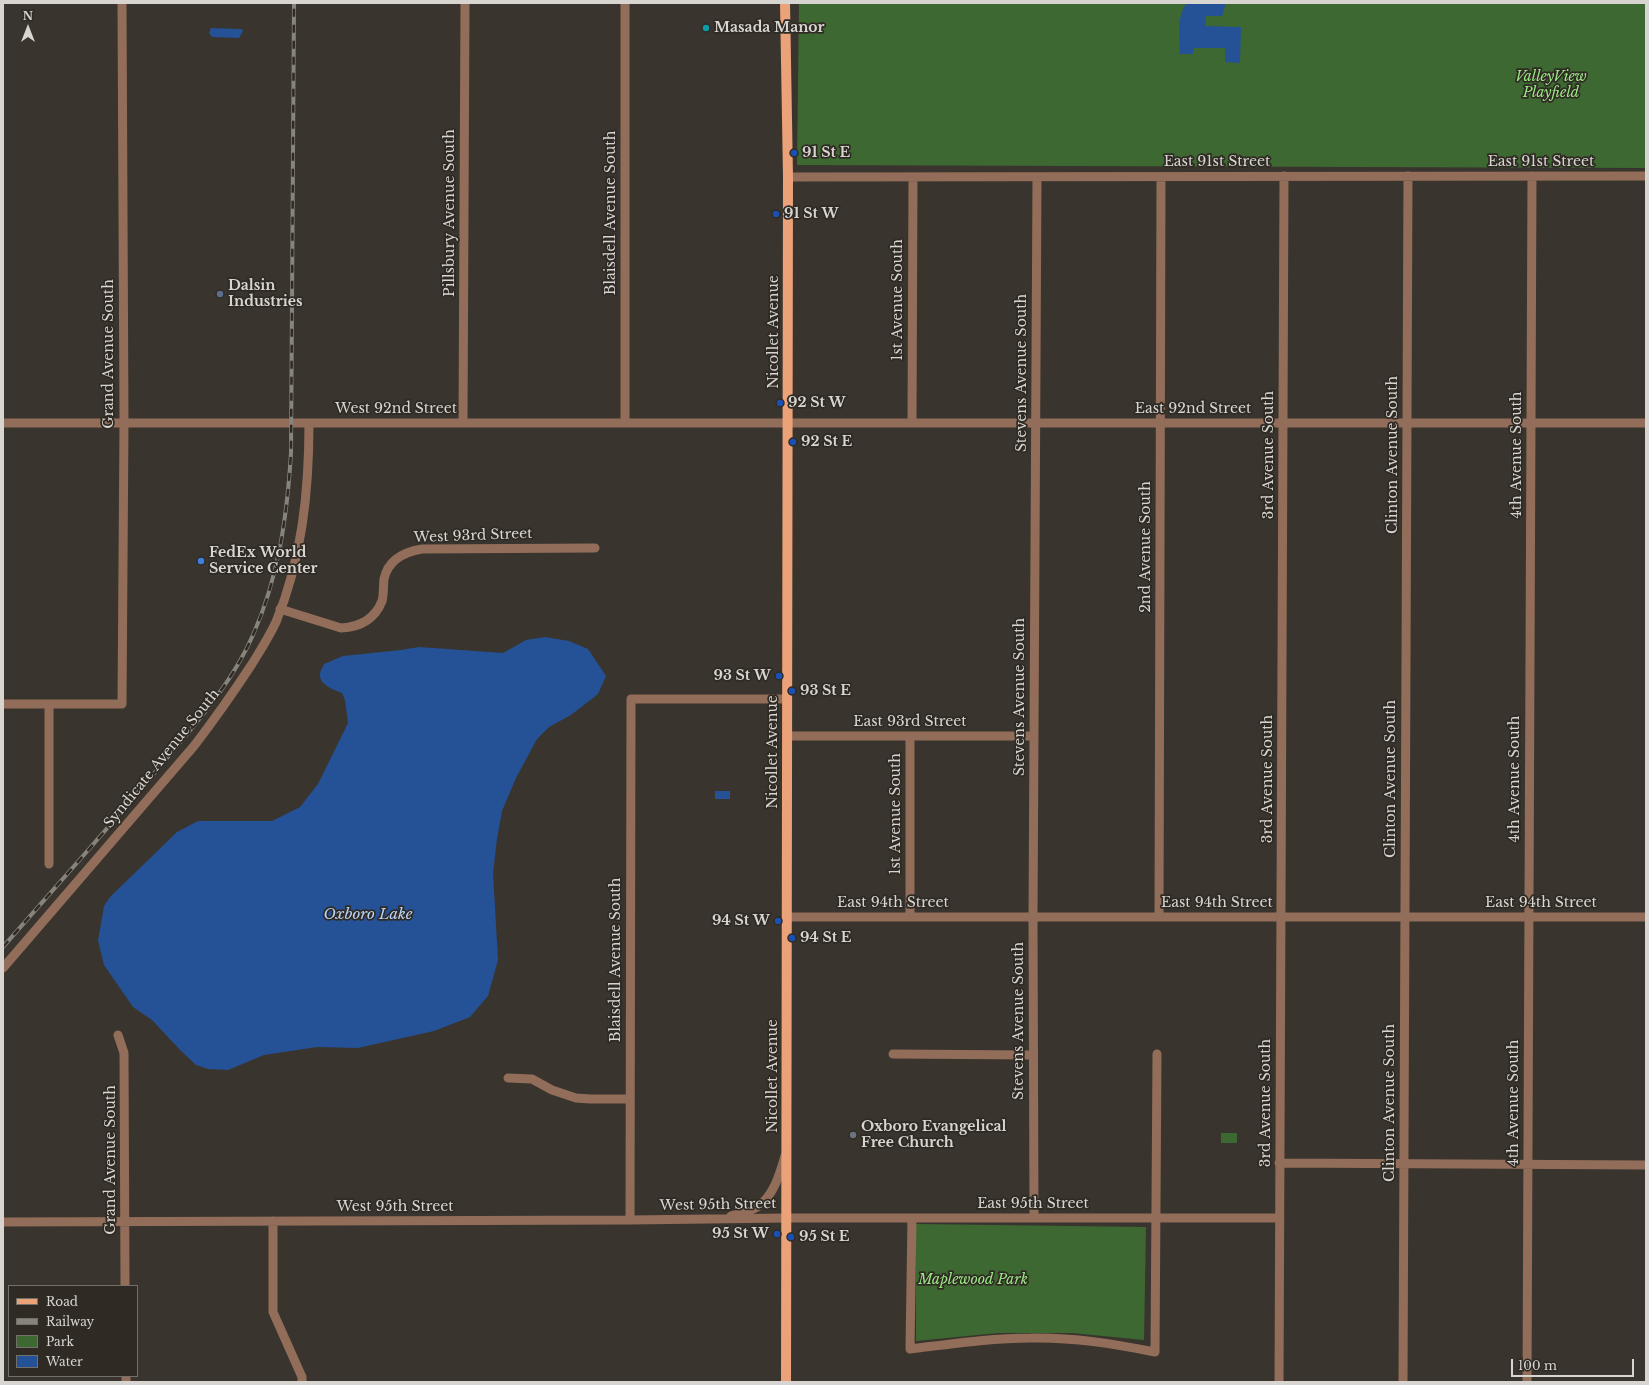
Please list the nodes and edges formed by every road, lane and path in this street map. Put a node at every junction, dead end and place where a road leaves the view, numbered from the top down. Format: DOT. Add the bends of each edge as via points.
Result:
graph roads {
  1 [pos="122,3"];
  2 [pos="465,3"];
  3 [pos="625,3"];
  4 [pos="785,3"];
  5 [pos="1284,176"];
  6 [pos="1408,176"];
  7 [pos="1532,176"];
  8 [pos="1646,176"];
  9 [pos="788,177"];
  10 [pos="913,177"];
  11 [pos="1037,177"];
  12 [pos="1161,177"];
  13 [pos="625,422"];
  14 [pos="788,422"];
  15 [pos="3,423"];
  16 [pos="124,423"];
  17 [pos="309,423"];
  18 [pos="463,423"];
  19 [pos="912,423"];
  20 [pos="1036,423"];
  21 [pos="1160,423"];
  22 [pos="1283,423"];
  23 [pos="1407,423"];
  24 [pos="1531,423"];
  25 [pos="1646,423"];
  26 [pos="595,548"];
  27 [pos="280,609"];
  28 [pos="787,699"];
  29 [pos="3,704"];
  30 [pos="49,704"];
  31 [pos="787,736"];
  32 [pos="910,736"];
  33 [pos="1034,736"];
  34 [pos="49,864"];
  35 [pos="787,917"];
  36 [pos="910,917"];
  37 [pos="1033,917"];
  38 [pos="1159,917"];
  39 [pos="1282,917"];
  40 [pos="1405,917"];
  41 [pos="1529,917"];
  42 [pos="1646,917"];
  43 [pos="3,968"];
  44 [pos="118,1035"];
  45 [pos="893,1054"];
  46 [pos="1157,1054"];
  47 [pos="1032,1055"];
  48 [pos="508,1078"];
  49 [pos="630,1099"];
  50 [pos="787,1152"];
  51 [pos="1279,1163"];
  52 [pos="1404,1164"];
  53 [pos="1528,1164"];
  54 [pos="1646,1165"];
  55 [pos="786,1218"];
  56 [pos="912,1218"];
  57 [pos="1034,1218"];
  58 [pos="1279,1218"];
  59 [pos="719,1219"];
  60 [pos="1156,1219"];
  61 [pos="630,1220"];
  62 [pos="125,1221"];
  63 [pos="273,1221"];
  64 [pos="3,1222"];
  65 [pos="126,1285"];
  66 [pos="302,1382"];
  67 [pos="786,1382"];
  68 [pos="1279,1382"];
  69 [pos="1403,1382"];
  70 [pos="1527,1382"];
  1 -- 16 [label="street, Grand Avenue South"];
  2 -- 18 [label="street, Pillsbury Avenue South"];
  3 -- 13 [label="street, Blaisdell Avenue South"];
  4 -- 9 [label="main road, Nicollet Avenue"];
  5 -- 6 [label="street, East 91st Street"];
  5 -- 12 [label="street, East 91st Street"];
  5 -- 22 [label="street, 3rd Avenue South"];
  6 -- 7 [label="street, East 91st Street"];
  6 -- 23 [label="street, Clinton Avenue South"];
  7 -- 8 [label="street, East 91st Street"];
  7 -- 24 [label="street, 4th Avenue South"];
  9 -- 10 [label="street, East 91st Street"];
  9 -- 14 [label="main road, Nicollet Avenue"];
  10 -- 11 [label="street, East 91st Street"];
  10 -- 19 [label="street, 1st Avenue South"];
  11 -- 12 [label="street, East 91st Street"];
  11 -- 20 [label="street, Stevens Avenue South"];
  12 -- 21 [label="street, 2nd Avenue South"];
  13 -- 14 [label="street, West 92nd Street"];
  13 -- 18 [label="street, West 92nd Street"];
  14 -- 19 [label="street, East 92nd Street"];
  14 -- 28 [label="main road, Nicollet Avenue"];
  15 -- 16 [label="street, West 92nd Street"];
  16 -- 17 [label="street, West 92nd Street"];
  16 -- 30 [label="street, Grand Avenue South" via="122,704"];
  17 -- 18 [label="street, West 92nd Street"];
  17 -- 27 [label="street, Syndicate Avenue South" via="306,504 299,544"];
  19 -- 20 [label="street, East 92nd Street"];
  20 -- 21 [label="street, East 92nd Street"];
  20 -- 33 [label="street, Stevens Avenue South"];
  21 -- 22 [label="street, East 92nd Street"];
  21 -- 38 [label="street, 2nd Avenue South"];
  22 -- 23 [label="street, East 92nd Street"];
  22 -- 39 [label="street, 3rd Avenue South"];
  23 -- 24 [label="street, East 92nd Street"];
  23 -- 40 [label="street, Clinton Avenue South"];
  24 -- 25 [label="street, East 92nd Street"];
  24 -- 41 [label="street, 4th Avenue South"];
  26 -- 27 [label="street, West 93rd Street" via="412,550 394,560 384,579 382,600 378,610 362,624 341,628"];
  27 -- 43 [label="street, Syndicate Avenue South" via="267,640 219,714"];
  28 -- 31 [label="main road, Nicollet Avenue"];
  28 -- 49 [label="street, Blaisdell Avenue South" via="631,699"];
  29 -- 30 [label="street"];
  30 -- 34 [label="street"];
  31 -- 32 [label="street, East 93rd Street"];
  31 -- 35 [label="main road, Nicollet Avenue"];
  32 -- 33 [label="street, East 93rd Street"];
  32 -- 36 [label="street, 1st Avenue South"];
  33 -- 37 [label="street, Stevens Avenue South"];
  35 -- 36 [label="street, East 94th Street"];
  35 -- 50 [label="main road, Nicollet Avenue"];
  36 -- 37 [label="street, East 94th Street"];
  37 -- 38 [label="street, East 94th Street"];
  37 -- 47 [label="street, Stevens Avenue South"];
  38 -- 39 [label="street, East 94th Street"];
  39 -- 40 [label="street, East 94th Street"];
  39 -- 51 [label="street, 3rd Avenue South"];
  40 -- 41 [label="street, East 94th Street"];
  40 -- 52 [label="street, Clinton Avenue South"];
  41 -- 42 [label="street, East 94th Street"];
  41 -- 53 [label="street, 4th Avenue South"];
  44 -- 62 [label="street, Grand Avenue South" via="124,1053"];
  45 -- 47 [label="street"];
  46 -- 60 [label="street"];
  47 -- 57 [label="street, Stevens Avenue South"];
  48 -- 49 [label="street" via="532,1079 552,1090 576,1098"];
  49 -- 61 [label="street, Blaisdell Avenue South"];
  50 -- 55 [label="main road, Nicollet Avenue"];
  50 -- 59 [label="street" via="774,1188 761,1205"];
  51 -- 52 [label="street"];
  51 -- 58 [label="street, 3rd Avenue South"];
  52 -- 53 [label="street"];
  52 -- 69 [label="street, Clinton Avenue South"];
  53 -- 54 [label="street"];
  53 -- 70 [label="street, 4th Avenue South"];
  55 -- 56 [label="street, East 95th Street"];
  55 -- 59 [label="street, West 95th Street"];
  55 -- 67 [label="main road, Nicollet Avenue"];
  56 -- 57 [label="street, East 95th Street"];
  56 -- 60 [label="street" via="910,1349 991,1339 1033,1338 1074,1339 1155,1352"];
  57 -- 60 [label="street, East 95th Street"];
  58 -- 60 [label="street, East 95th Street"];
  58 -- 68 [label="street, 3rd Avenue South"];
  59 -- 61 [label="street, West 95th Street"];
  61 -- 63 [label="street, West 95th Street"];
  62 -- 63 [label="street, West 95th Street"];
  62 -- 64 [label="street, West 95th Street"];
  62 -- 65 [label="street, Grand Avenue South"];
  63 -- 66 [label="street" via="274,1312"];
}
